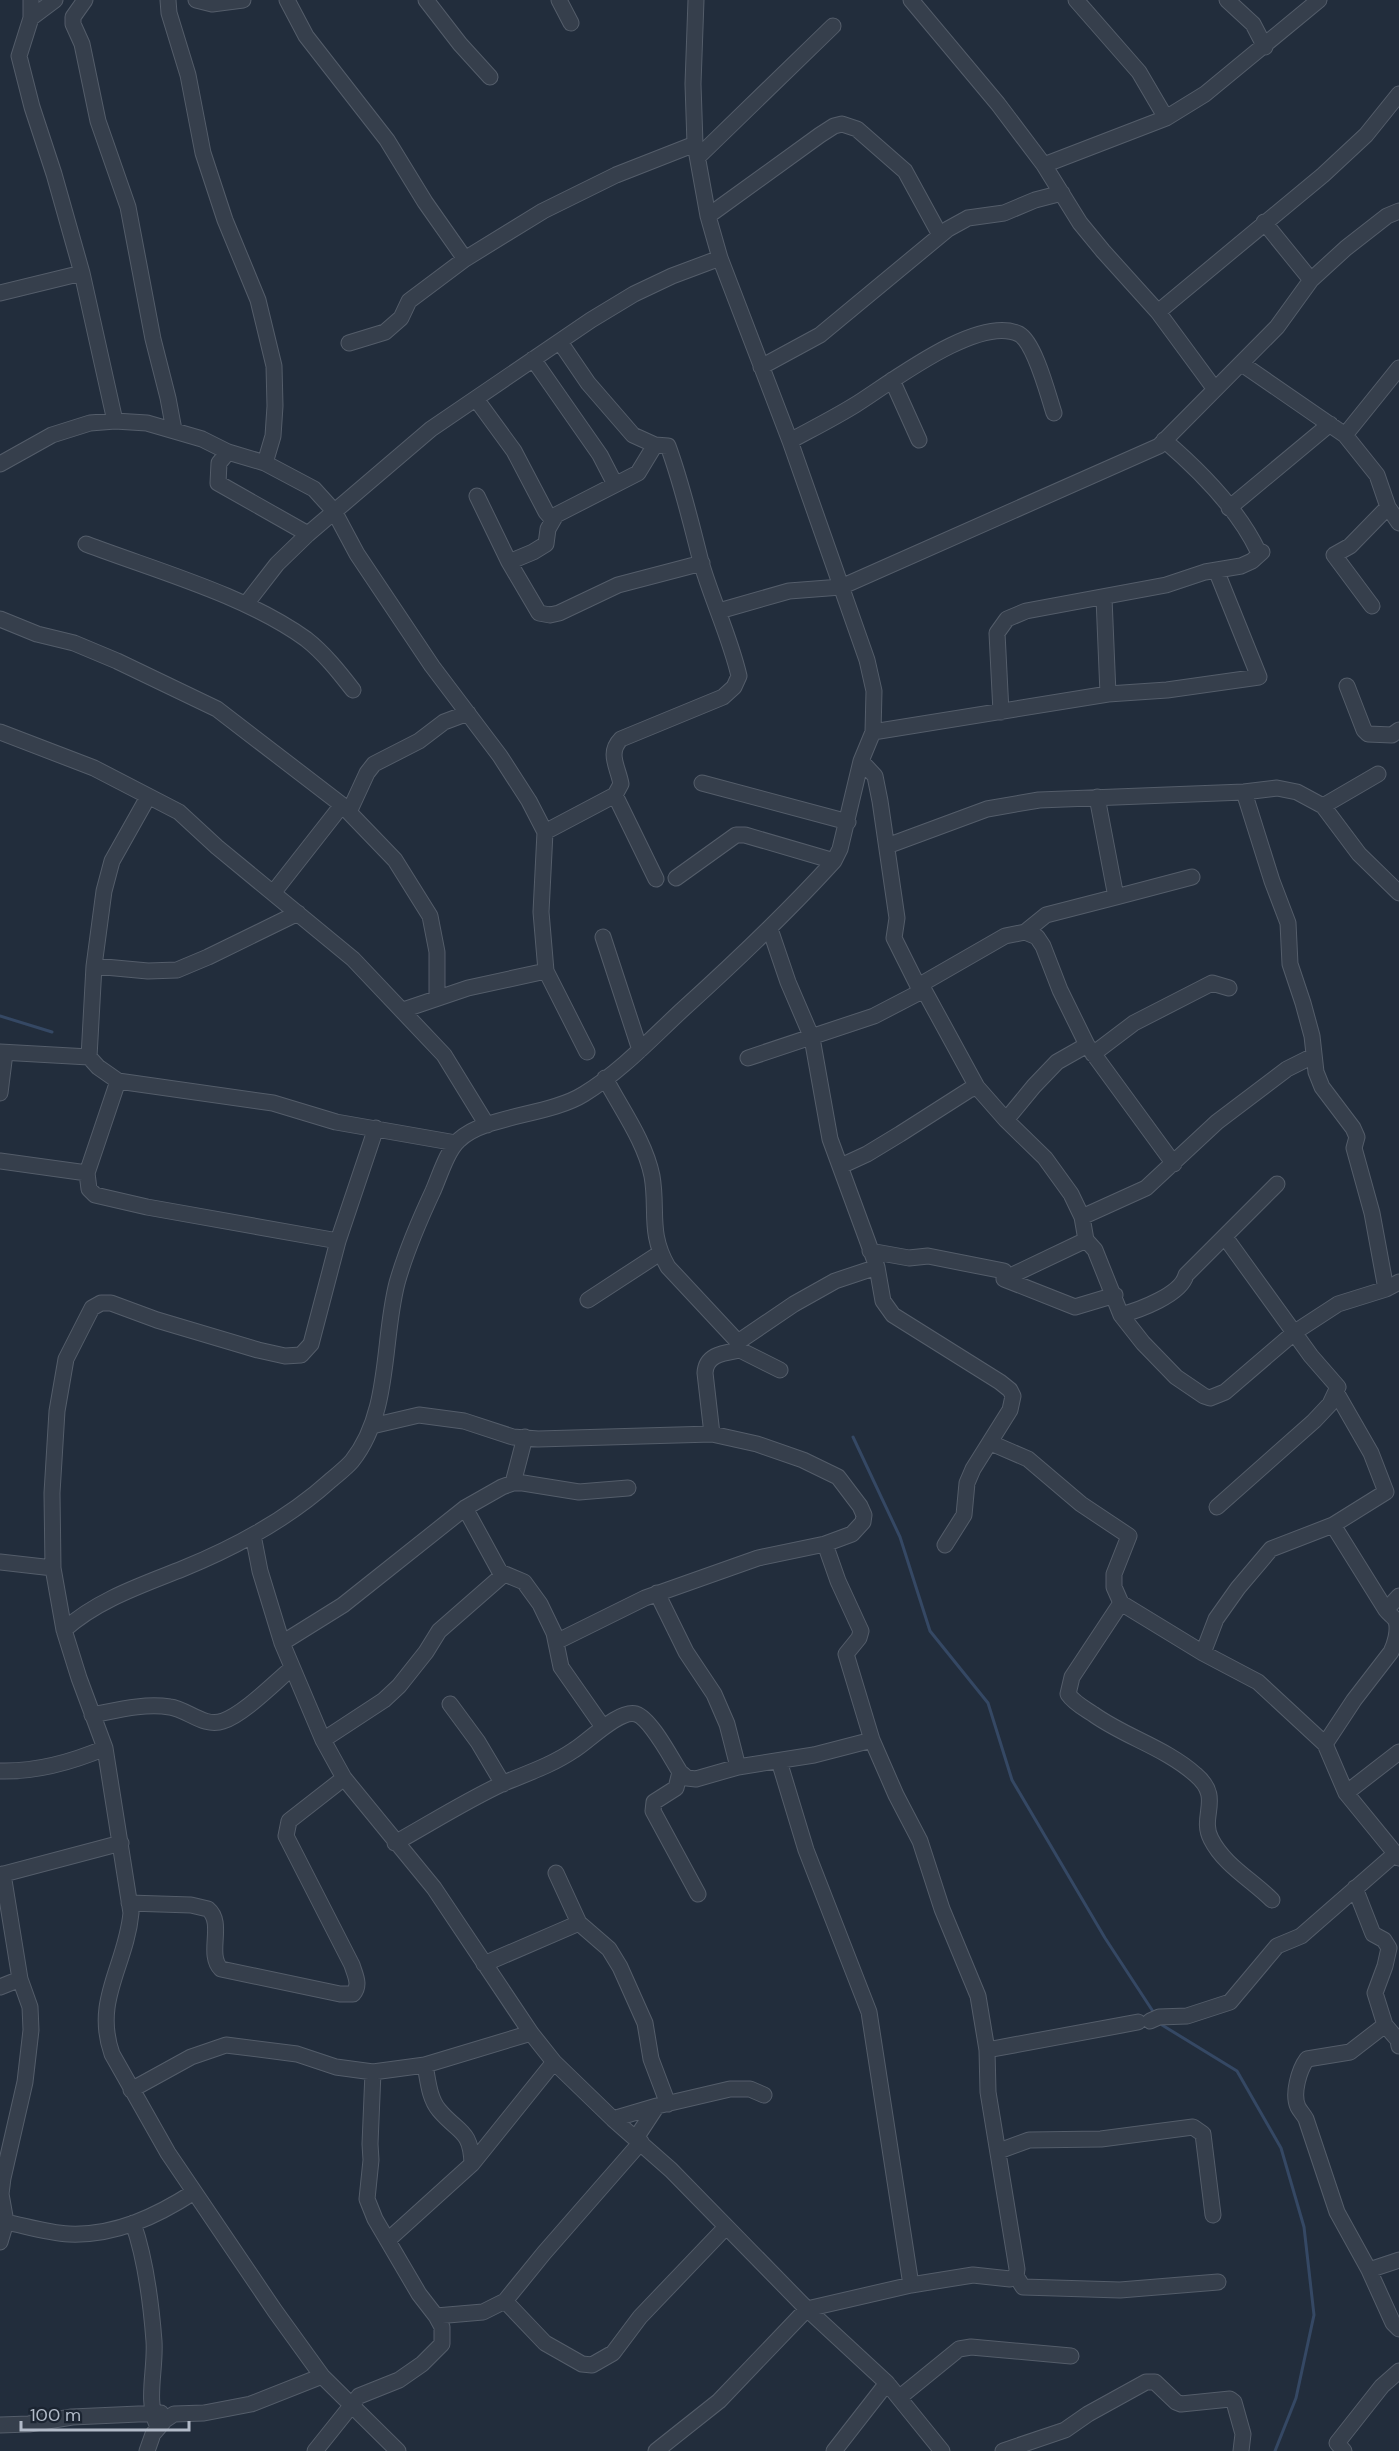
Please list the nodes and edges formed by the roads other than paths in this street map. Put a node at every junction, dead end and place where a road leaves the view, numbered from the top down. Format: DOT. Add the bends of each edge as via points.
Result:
graph roads {
  1 [pos="31,0"];
  2 [pos="55,0"];
  3 [pos="85,0"];
  4 [pos="168,0"];
  5 [pos="196,0"];
  6 [pos="243,0"];
  7 [pos="287,0"];
  8 [pos="426,0"];
  9 [pos="559,0"];
  10 [pos="696,0"];
  11 [pos="911,0"];
  12 [pos="1076,0"];
  13 [pos="1227,0"];
  14 [pos="1319,0"];
  15 [pos="31,18"];
  16 [pos="571,23"];
  17 [pos="833,26"];
  18 [pos="1265,47"];
  19 [pos="490,77"];
  20 [pos="1399,94"];
  21 [pos="1166,118"];
  22 [pos="697,151"];
  23 [pos="1044,165"];
  24 [pos="1062,193"];
  25 [pos="1399,211"];
  26 [pos="708,216"];
  27 [pos="1264,222"];
  28 [pos="940,235"];
  29 [pos="720,258"];
  30 [pos="465,259"];
  31 [pos="82,273"];
  32 [pos="1311,280"];
  33 [pos="0,292"];
  34 [pos="1158,312"];
  35 [pos="560,342"];
  36 [pos="349,343"];
  37 [pos="533,359"];
  38 [pos="1242,364"];
  39 [pos="761,367"];
  40 [pos="1399,368"];
  41 [pos="892,380"];
  42 [pos="1214,388"];
  43 [pos="476,399"];
  44 [pos="1054,413"];
  45 [pos="115,421"];
  46 [pos="1330,424"];
  47 [pos="174,430"];
  48 [pos="1345,435"];
  49 [pos="919,440"];
  50 [pos="1164,440"];
  51 [pos="790,441"];
  52 [pos="655,445"];
  53 [pos="228,452"];
  54 [pos="265,463"];
  55 [pos="0,464"];
  56 [pos="615,484"];
  57 [pos="477,496"];
  58 [pos="1388,507"];
  59 [pos="1229,508"];
  60 [pos="334,511"];
  61 [pos="552,519"];
  62 [pos="1399,523"];
  63 [pos="308,534"];
  64 [pos="86,544"];
  65 [pos="509,562"];
  66 [pos="702,563"];
  67 [pos="1216,570"];
  68 [pos="841,587"];
  69 [pos="1104,598"];
  70 [pos="246,604"];
  71 [pos="1372,606"];
  72 [pos="719,611"];
  73 [pos="0,618"];
  74 [pos="1347,686"];
  75 [pos="353,690"];
  76 [pos="1108,694"];
  77 [pos="1001,712"];
  78 [pos="468,713"];
  79 [pos="1399,730"];
  80 [pos="0,732"];
  81 [pos="873,732"];
  82 [pos="861,761"];
  83 [pos="1378,774"];
  84 [pos="702,783"];
  85 [pos="1244,792"];
  86 [pos="615,795"];
  87 [pos="148,797"];
  88 [pos="1097,797"];
  89 [pos="1323,806"];
  90 [pos="345,809"];
  91 [pos="848,822"];
  92 [pos="545,832"];
  93 [pos="887,846"];
  94 [pos="834,861"];
  95 [pos="1192,877"];
  96 [pos="676,878"];
  97 [pos="656,879"];
  98 [pos="273,892"];
  99 [pos="1399,893"];
  100 [pos="1116,897"];
  101 [pos="298,912"];
  102 [pos="770,929"];
  103 [pos="1025,932"];
  104 [pos="603,937"];
  105 [pos="94,966"];
  106 [pos="546,971"];
  107 [pos="921,988"];
  108 [pos="1229,988"];
  109 [pos="437,998"];
  110 [pos="403,1010"];
  111 [pos="812,1038"];
  112 [pos="639,1050"];
  113 [pos="1090,1050"];
  114 [pos="586,1052"];
  115 [pos="2,1053"];
  116 [pos="1312,1056"];
  117 [pos="89,1057"];
  118 [pos="748,1058"];
  119 [pos="605,1078"];
  120 [pos="118,1080"];
  121 [pos="977,1087"];
  122 [pos="0,1093"];
  123 [pos="1006,1120"];
  124 [pos="487,1125"];
  125 [pos="376,1128"];
  126 [pos="456,1143"];
  127 [pos="0,1161"];
  128 [pos="1174,1164"];
  129 [pos="841,1166"];
  130 [pos="87,1173"];
  131 [pos="1277,1184"];
  132 [pos="1082,1217"];
  133 [pos="1225,1237"];
  134 [pos="1086,1240"];
  135 [pos="338,1241"];
  136 [pos="870,1251"];
  137 [pos="660,1253"];
  138 [pos="877,1267"];
  139 [pos="1004,1279"];
  140 [pos="1393,1286"];
  141 [pos="1115,1295"];
  142 [pos="588,1300"];
  143 [pos="1121,1315"];
  144 [pos="1295,1332"];
  145 [pos="739,1346"];
  146 [pos="780,1370"];
  147 [pos="1336,1392"];
  148 [pos="372,1426"];
  149 [pos="712,1434"];
  150 [pos="525,1437"];
  151 [pos="991,1443"];
  152 [pos="513,1483"];
  153 [pos="628,1488"];
  154 [pos="1216,1507"];
  155 [pos="465,1508"];
  156 [pos="1333,1525"];
  157 [pos="254,1534"];
  158 [pos="825,1544"];
  159 [pos="945,1545"];
  160 [pos="0,1562"];
  161 [pos="53,1568"];
  162 [pos="503,1575"];
  163 [pos="657,1593"];
  164 [pos="1399,1596"];
  165 [pos="1121,1603"];
  166 [pos="1386,1610"];
  167 [pos="64,1630"];
  168 [pos="556,1642"];
  169 [pos="282,1643"];
  170 [pos="1203,1653"];
  171 [pos="292,1668"];
  172 [pos="450,1704"];
  173 [pos="92,1715"];
  174 [pos="603,1727"];
  175 [pos="323,1740"];
  176 [pos="872,1740"];
  177 [pos="1325,1744"];
  178 [pos="105,1748"];
  179 [pos="1399,1752"];
  180 [pos="780,1761"];
  181 [pos="738,1767"];
  182 [pos="0,1771"];
  183 [pos="680,1772"];
  184 [pos="344,1778"];
  185 [pos="503,1784"];
  186 [pos="1346,1792"];
  187 [pos="121,1843"];
  188 [pos="395,1843"];
  189 [pos="1397,1856"];
  190 [pos="556,1873"];
  191 [pos="2,1875"];
  192 [pos="1355,1888"];
  193 [pos="698,1894"];
  194 [pos="1272,1900"];
  195 [pos="129,1903"];
  196 [pos="579,1923"];
  197 [pos="484,1964"];
  198 [pos="20,1979"];
  199 [pos="0,1987"];
  200 [pos="1385,2025"];
  201 [pos="531,2033"];
  202 [pos="1399,2042"];
  203 [pos="987,2050"];
  204 [pos="554,2062"];
  205 [pos="425,2065"];
  206 [pos="374,2072"];
  207 [pos="131,2090"];
  208 [pos="764,2095"];
  209 [pos="662,2105"];
  210 [pos="614,2119"];
  211 [pos="639,2140"];
  212 [pos="999,2151"];
  213 [pos="472,2164"];
  214 [pos="194,2192"];
  215 [pos="1213,2215"];
  216 [pos="6,2222"];
  217 [pos="133,2223"];
  218 [pos="726,2227"];
  219 [pos="388,2240"];
  220 [pos="0,2242"];
  221 [pos="1399,2260"];
  222 [pos="1369,2270"];
  223 [pos="1016,2276"];
  224 [pos="1218,2282"];
  225 [pos="911,2284"];
  226 [pos="505,2301"];
  227 [pos="807,2309"];
  228 [pos="436,2316"];
  229 [pos="1399,2329"];
  230 [pos="1071,2356"];
  231 [pos="1399,2371"];
  232 [pos="322,2376"];
  233 [pos="887,2384"];
  234 [pos="900,2397"];
  235 [pos="351,2406"];
  236 [pos="155,2421"];
  237 [pos="0,2425"];
  238 [pos="939,2450"];
  239 [pos="147,2451"];
  240 [pos="315,2451"];
  241 [pos="398,2451"];
  242 [pos="656,2451"];
  243 [pos="834,2451"];
  244 [pos="1003,2451"];
  245 [pos="1241,2451"];
  246 [pos="1344,2451"];
  1 -- 15 [label="street"];
  2 -- 15 [label="street"];
  3 -- 47 [label="street" via="73,17 73,24 82,44 98,121 128,207"];
  4 -- 54 [label="street" via="203,153 258,300 274,366 273,436"];
  5 -- 6 [label="street" via="212,4"];
  7 -- 30 [label="street" via="306,36 387,140"];
  8 -- 19 [label="street"];
  9 -- 16 [label="street"];
  10 -- 22 [label="street" via="693,84"];
  11 -- 23 [label="street"];
  12 -- 21 [label="street" via="1139,72"];
  13 -- 18 [label="street" via="1253,24"];
  14 -- 18 [label="street"];
  15 -- 31 [label="street" via="19,56"];
  17 -- 22 [label="street"];
  18 -- 21 [label="street" via="1205,94"];
  20 -- 27 [label="street" via="1366,135"];
  21 -- 23 [label="street"];
  22 -- 26 [label="street"];
  22 -- 30 [label="street" via="616,175 543,211"];
  23 -- 24 [label="street"];
  24 -- 28 [label="street" via="1004,213 968,218"];
  24 -- 34 [label="street" via="1102,251"];
  25 -- 32 [label="street" via="1346,248"];
  26 -- 28 [label="street" via="820,135 842,124 857,129 905,171"];
  26 -- 29 [label="street"];
  27 -- 32 [label="street"];
  27 -- 34 [label="street"];
  28 -- 39 [label="street" via="820,334"];
  29 -- 35 [label="street" via="634,294"];
  29 -- 39 [label="street"];
  30 -- 36 [label="street" via="409,301 401,318 385,332"];
  31 -- 33 [label="street"];
  31 -- 45 [label="street"];
  32 -- 38 [label="street" via="1277,327"];
  34 -- 42 [label="street"];
  35 -- 37 [label="street"];
  35 -- 52 [label="street" via="588,383 633,435"];
  37 -- 43 [label="street"];
  37 -- 56 [label="street" via="600,455"];
  38 -- 42 [label="street"];
  38 -- 46 [label="street"];
  39 -- 51 [label="street"];
  40 -- 48 [label="street"];
  41 -- 44 [label="street" via="918,362 975,335 1012,333 1023,338 1031,349"];
  41 -- 49 [label="street"];
  41 -- 51 [label="street"];
  42 -- 50 [label="street"];
  43 -- 60 [label="street" via="431,429"];
  43 -- 61 [label="street" via="514,451"];
  45 -- 47 [label="street"];
  45 -- 55 [label="street" via="90,423 52,435"];
  46 -- 48 [label="street"];
  46 -- 59 [label="street"];
  47 -- 53 [label="street"];
  48 -- 58 [label="street" via="1377,475"];
  50 -- 59 [label="street"];
  50 -- 68 [label="street" via="1159,446"];
  51 -- 68 [label="street"];
  52 -- 56 [label="street" via="638,473"];
  52 -- 66 [label="street" via="668,446"];
  53 -- 54 [label="street"];
  53 -- 63 [label="street" via="219,464 218,483"];
  54 -- 60 [label="street" via="314,489"];
  56 -- 61 [label="street"];
  57 -- 65 [label="street"];
  58 -- 62 [label="street"];
  58 -- 71 [label="street" via="1350,546 1334,555"];
  59 -- 67 [label="street" via="1262,552 1241,566"];
  60 -- 63 [label="street"];
  60 -- 78 [label="street" via="357,554"];
  61 -- 65 [label="street" via="546,544"];
  63 -- 70 [label="street"];
  64 -- 70 [label="street"];
  65 -- 66 [label="street" via="539,613 550,615 618,585"];
  66 -- 72 [label="street"];
  67 -- 69 [label="street"];
  67 -- 76 [label="street" via="1259,677"];
  68 -- 72 [label="street" via="789,591"];
  68 -- 81 [label="street" via="874,691"];
  69 -- 76 [label="street"];
  69 -- 77 [label="street" via="1026,611 1007,619 997,633"];
  70 -- 75 [label="street" via="307,640"];
  72 -- 86 [label="street" via="738,681 723,697 621,739 614,750 621,784"];
  73 -- 90 [label="street" via="117,661 217,709"];
  74 -- 79 [label="street" via="1368,734 1392,735"];
  76 -- 77 [label="street"];
  77 -- 81 [label="street"];
  78 -- 90 [label="street" via="444,722 420,741 374,764"];
  78 -- 92 [label="street" via="524,792"];
  80 -- 87 [label="street" via="94,768"];
  81 -- 82 [label="street"];
  82 -- 91 [label="street"];
  82 -- 93 [label="street" via="875,776"];
  83 -- 89 [label="street"];
  84 -- 91 [label="street"];
  85 -- 88 [label="street"];
  85 -- 89 [label="street" via="1277,788 1297,792"];
  85 -- 116 [label="street" via="1288,923 1290,964 1312,1036"];
  86 -- 92 [label="street"];
  86 -- 97 [label="street"];
  87 -- 98 [label="street" via="179,812"];
  87 -- 105 [label="street" via="112,861"];
  88 -- 93 [label="street" via="1039,800 987,809"];
  88 -- 100 [label="street"];
  89 -- 99 [label="street" via="1359,854"];
  90 -- 98 [label="street"];
  90 -- 109 [label="street" via="395,860 430,916 437,952"];
  91 -- 94 [label="street"];
  92 -- 106 [label="street" via="541,912"];
  93 -- 107 [label="street" via="897,918 894,938"];
  94 -- 96 [label="street" via="736,835"];
  94 -- 102 [label="street"];
  95 -- 100 [label="street"];
  98 -- 101 [label="street"];
  100 -- 103 [label="street" via="1046,915"];
  101 -- 105 [label="street" via="177,970"];
  101 -- 110 [label="street" via="353,958"];
  102 -- 111 [label="street"];
  102 -- 112 [label="street"];
  103 -- 107 [label="street" via="1005,936"];
  103 -- 113 [label="street" via="1037,937 1043,946"];
  104 -- 112 [label="street"];
  105 -- 117 [label="street"];
  106 -- 109 [label="street"];
  106 -- 114 [label="street"];
  107 -- 111 [label="street" via="874,1016"];
  107 -- 121 [label="street"];
  108 -- 113 [label="street" via="1212,983 1169,1003"];
  109 -- 110 [label="street"];
  110 -- 124 [label="street" via="444,1055"];
  111 -- 118 [label="street"];
  111 -- 129 [label="street" via="830,1139"];
  112 -- 119 [label="street"];
  113 -- 123 [label="street" via="1057,1062"];
  113 -- 128 [label="street"];
  115 -- 117 [label="street"];
  115 -- 122 [label="street"];
  116 -- 128 [label="street" via="1287,1069 1217,1122"];
  116 -- 140 [label="street" via="1322,1087 1357,1137 1354,1148"];
  117 -- 120 [label="street"];
  119 -- 124 [label="street" via="567,1103"];
  119 -- 137 [label="street" via="642,1147 652,1176 653,1222"];
  120 -- 125 [label="street" via="273,1103 336,1122"];
  120 -- 130 [label="street"];
  121 -- 123 [label="street"];
  121 -- 129 [label="street"];
  123 -- 132 [label="street" via="1058,1174"];
  124 -- 126 [label="street"];
  125 -- 126 [label="street"];
  125 -- 135 [label="street"];
  126 -- 148 [label="street" via="416,1228 398,1282 380,1400"];
  127 -- 130 [label="street"];
  128 -- 132 [label="street" via="1146,1188"];
  129 -- 136 [label="street"];
  130 -- 135 [label="street" via="89,1189 103,1199"];
  131 -- 133 [label="street"];
  132 -- 134 [label="street"];
  133 -- 143 [label="street" via="1178,1288 1143,1309"];
  133 -- 144 [label="street"];
  134 -- 139 [label="street"];
  134 -- 141 [label="street" via="1095,1250"];
  135 -- 161 [label="street" via="311,1344 294,1357 258,1350 111,1303 92,1308 66,1359 57,1411"];
  136 -- 138 [label="street"];
  136 -- 139 [label="street" via="909,1258 928,1256 1004,1270"];
  137 -- 142 [label="street"];
  137 -- 145 [label="street"];
  138 -- 145 [label="street" via="835,1281 794,1304"];
  138 -- 151 [label="street" via="883,1301 893,1315 1010,1390 1013,1404"];
  139 -- 141 [label="street" via="1075,1307"];
  140 -- 144 [label="street" via="1338,1304"];
  141 -- 143 [label="street"];
  143 -- 144 [label="street" via="1176,1377 1210,1398 1225,1392"];
  144 -- 147 [label="street" via="1338,1387"];
  145 -- 146 [label="street"];
  145 -- 149 [label="street" via="710,1359 705,1367"];
  147 -- 154 [label="street" via="1314,1421"];
  147 -- 156 [label="street" via="1371,1453 1386,1492"];
  148 -- 150 [label="street" via="419,1415 464,1421 513,1437"];
  148 -- 157 [label="street" via="351,1462 293,1512"];
  149 -- 150 [label="street"];
  149 -- 158 [label="street" via="757,1444 838,1477 860,1506 863,1521 852,1534"];
  150 -- 152 [label="street"];
  151 -- 159 [label="street" via="967,1483 964,1515"];
  151 -- 165 [label="street" via="1028,1459 1082,1504 1129,1536 1114,1574 1114,1587"];
  152 -- 153 [label="street" via="579,1492"];
  152 -- 155 [label="street"];
  155 -- 162 [label="street"];
  155 -- 169 [label="street" via="343,1605"];
  156 -- 166 [label="street"];
  156 -- 170 [label="street" via="1271,1549 1216,1619"];
  157 -- 167 [label="street" via="95,1607"];
  157 -- 169 [label="street" via="260,1571"];
  158 -- 163 [label="street" via="758,1558"];
  158 -- 176 [label="street" via="861,1631 846,1654"];
  160 -- 161 [label="street"];
  161 -- 167 [label="street"];
  162 -- 168 [label="street" via="527,1586 550,1623"];
  162 -- 175 [label="street" via="439,1631 399,1686 384,1700"];
  163 -- 168 [label="street"];
  163 -- 181 [label="street" via="728,1724"];
  164 -- 166 [label="street"];
  165 -- 170 [label="street"];
  165 -- 194 [label="street" via="1072,1677 1068,1694 1111,1727 1153,1747 1205,1783 1211,1800 1211,1840 1235,1868"];
  166 -- 177 [label="street" via="1396,1620 1395,1644"];
  167 -- 173 [label="street"];
  168 -- 174 [label="street" via="561,1667"];
  169 -- 171 [label="street"];
  170 -- 177 [label="street" via="1258,1682"];
  171 -- 173 [label="street" via="224,1721 208,1722 172,1707 142,1705"];
  171 -- 175 [label="street"];
  172 -- 185 [label="street"];
  173 -- 178 [label="street"];
  174 -- 183 [label="street" via="631,1713 639,1715"];
  174 -- 185 [label="street" via="549,1766"];
  175 -- 184 [label="street"];
  176 -- 180 [label="street"];
  176 -- 203 [label="street" via="920,1841 942,1909 972,1977"];
  177 -- 186 [label="street"];
  178 -- 182 [label="street" via="75,1760"];
  178 -- 187 [label="street"];
  179 -- 186 [label="street"];
  180 -- 181 [label="street"];
  180 -- 225 [label="street" via="807,1850 870,2012"];
  181 -- 183 [label="street" via="696,1779"];
  183 -- 193 [label="street" via="676,1788 654,1802 653,1811"];
  184 -- 188 [label="street"];
  184 -- 195 [label="street" via="298,1813 285,1830 352,1965 358,1983 353,1994 221,1969 216,1959 214,1919 208,1909"];
  185 -- 188 [label="street"];
  186 -- 189 [label="street"];
  187 -- 191 [label="street"];
  187 -- 195 [label="street"];
  188 -- 197 [label="street" via="434,1888"];
  189 -- 192 [label="street"];
  190 -- 196 [label="street"];
  191 -- 198 [label="street"];
  192 -- 200 [label="street" via="1373,1934 1389,1948 1375,1993"];
  192 -- 203 [label="street" via="1301,1936 1277,1946 1230,2002 1187,2016 1159,2017"];
  195 -- 207 [label="street" via="129,1934 105,2018 112,2054"];
  196 -- 197 [label="street"];
  196 -- 209 [label="street" via="609,1949 620,1967 645,2024"];
  197 -- 201 [label="street"];
  198 -- 199 [label="street"];
  198 -- 216 [label="street" via="30,2007 31,2030 25,2082 3,2178 1,2194"];
  200 -- 202 [label="street"];
  200 -- 222 [label="street" via="1350,2052 1307,2059 1296,2099 1337,2212"];
  201 -- 204 [label="street"];
  201 -- 205 [label="street"];
  203 -- 212 [label="street" via="988,2092"];
  204 -- 210 [label="street"];
  204 -- 213 [label="street"];
  205 -- 206 [label="street"];
  205 -- 213 [label="street" via="432,2099 469,2141"];
  206 -- 207 [label="street" via="336,2067 297,2054 226,2045 191,2057"];
  206 -- 219 [label="street" via="367,2199"];
  207 -- 214 [label="street"];
  208 -- 209 [label="street" via="750,2089 730,2089"];
  209 -- 210 [label="street"];
  209 -- 211 [label="street"];
  210 -- 211 [label="street"];
  211 -- 218 [label="street"];
  211 -- 226 [label="street"];
  212 -- 215 [label="street" via="1029,2140 1101,2139 1192,2127 1203,2134"];
  212 -- 223 [label="street"];
  213 -- 219 [label="street"];
  214 -- 217 [label="street"];
  214 -- 232 [label="street"];
  216 -- 217 [label="street" via="67,2234 109,2231"];
  216 -- 220 [label="street"];
  217 -- 236 [label="street" via="141,2247 154,2342"];
  218 -- 226 [label="street" via="640,2316 614,2354 592,2365 582,2364 545,2343"];
  218 -- 227 [label="street"];
  219 -- 228 [label="street"];
  221 -- 222 [label="street"];
  222 -- 229 [label="street"];
  223 -- 224 [label="street" via="1023,2287 1120,2290"];
  223 -- 225 [label="street" via="1010,2279 973,2274"];
  225 -- 227 [label="street"];
  226 -- 228 [label="street" via="483,2312"];
  227 -- 233 [label="street"];
  227 -- 242 [label="street" via="719,2401"];
  228 -- 235 [label="street" via="443,2335 438,2351 399,2380 359,2396"];
  230 -- 234 [label="street" via="959,2349"];
  231 -- 246 [label="street" via="1382,2386 1337,2443"];
  232 -- 235 [label="street"];
  232 -- 236 [label="street" via="251,2404 174,2414"];
  233 -- 234 [label="street"];
  233 -- 243 [label="street"];
  234 -- 238 [label="street"];
  235 -- 240 [label="street"];
  235 -- 241 [label="street"];
  236 -- 237 [label="street" via="72,2417"];
  236 -- 239 [label="street"];
  244 -- 245 [label="street" via="1065,2430 1146,2382 1155,2382 1181,2404 1230,2398 1242,2434"];
}
